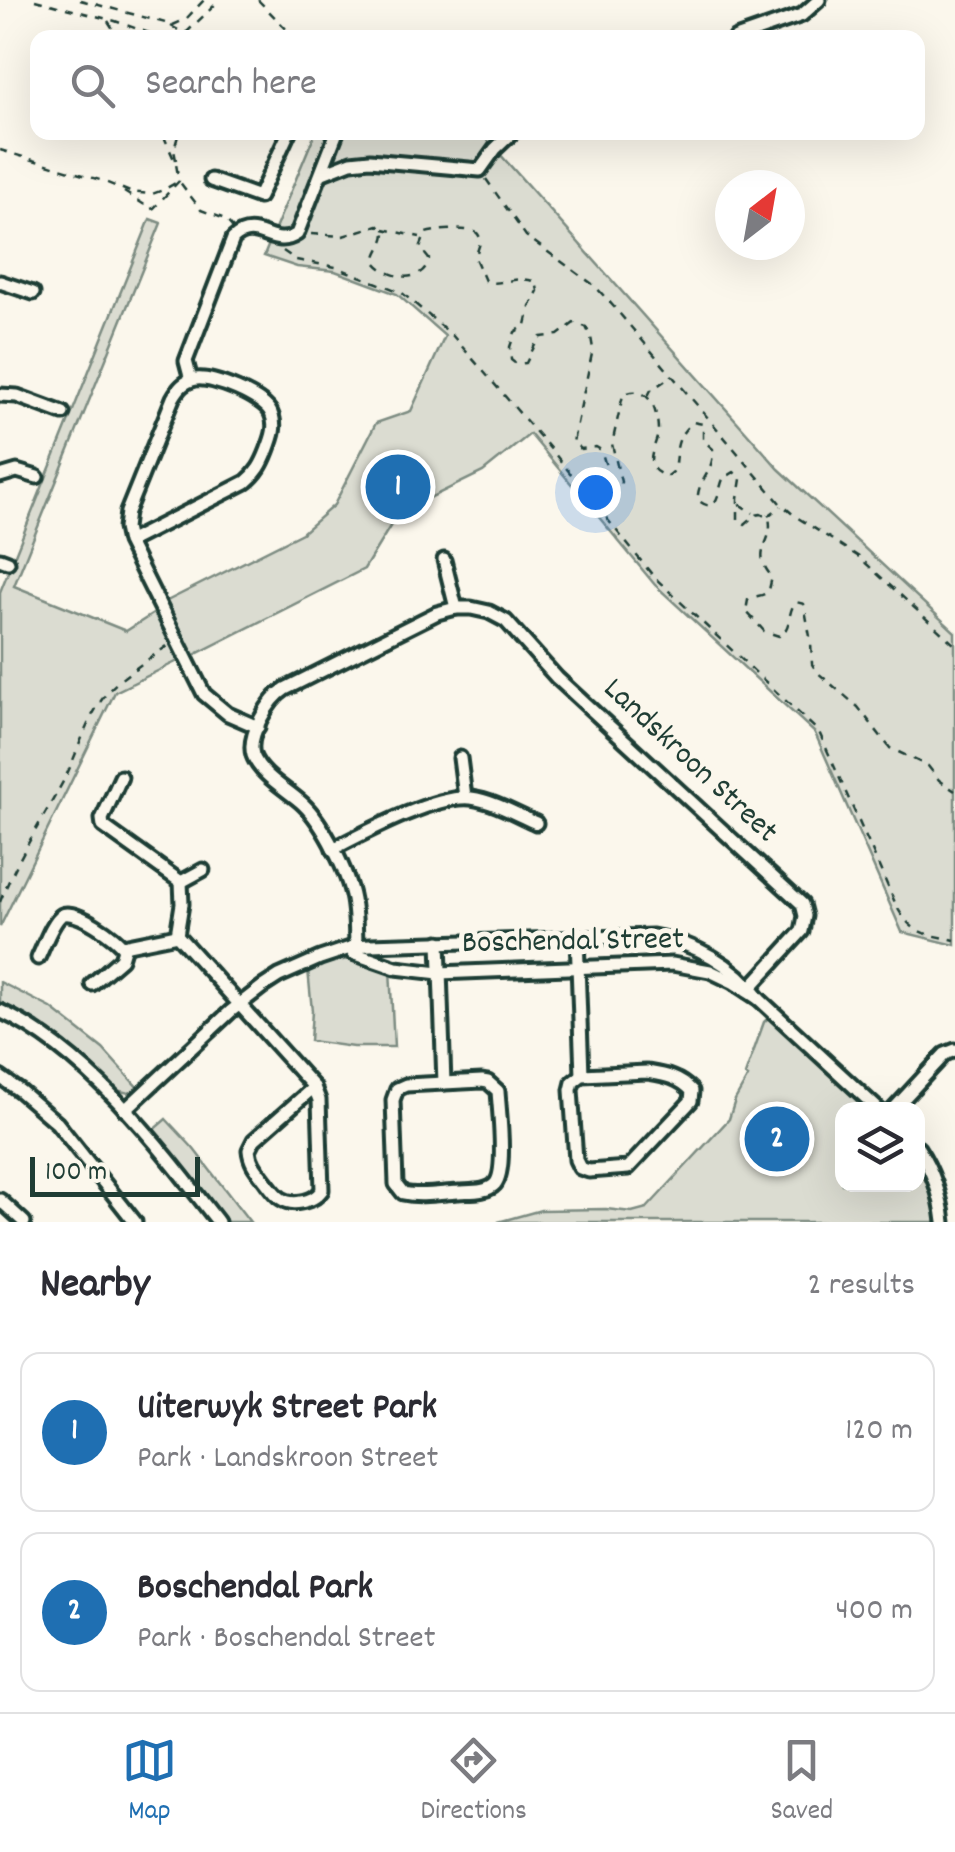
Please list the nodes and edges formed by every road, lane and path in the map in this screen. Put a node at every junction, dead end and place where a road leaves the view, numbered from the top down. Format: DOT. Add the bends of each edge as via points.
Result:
graph roads {
  1 [pos="35,0"];
  2 [pos="80,0"];
  3 [pos="204,0"];
  4 [pos="220,0"];
  5 [pos="258,0"];
  6 [pos="819,0"];
  7 [pos="107,20"];
  8 [pos="168,24"];
  9 [pos="114,30"];
  10 [pos="139,30"];
  11 [pos="179,30"];
  12 [pos="189,30"];
  13 [pos="287,30"];
  14 [pos="759,30"];
  15 [pos="166,140"];
  16 [pos="176,140"];
  17 [pos="285,140"];
  18 [pos="334,140"];
  19 [pos="505,140"];
  20 [pos="0,150"];
  21 [pos="176,164"];
  22 [pos="480,170"];
  23 [pos="323,173"];
  24 [pos="179,180"];
  25 [pos="212,180"];
  26 [pos="118,188"];
  27 [pos="383,228"];
  28 [pos="239,234"];
  29 [pos="297,234"];
  30 [pos="424,235"];
  31 [pos="273,238"];
  32 [pos="0,282"];
  33 [pos="33,293"];
  34 [pos="674,375"];
  35 [pos="191,380"];
  36 [pos="0,396"];
  37 [pos="648,396"];
  38 [pos="63,414"];
  39 [pos="706,414"];
  40 [pos="701,423"];
  41 [pos="613,440"];
  42 [pos="598,448"];
  43 [pos="744,471"];
  44 [pos="0,476"];
  45 [pos="36,477"];
  46 [pos="738,503"];
  47 [pos="782,505"];
  48 [pos="759,514"];
  49 [pos="767,517"];
  50 [pos="128,542"];
  51 [pos="444,560"];
  52 [pos="456,608"];
  53 [pos="176,639"];
  54 [pos="955,645"];
  55 [pos="258,727"];
  56 [pos="460,758"];
  57 [pos="121,777"];
  58 [pos="955,791"];
  59 [pos="464,797"];
  60 [pos="536,823"];
  61 [pos="333,849"];
  62 [pos="203,870"];
  63 [pos="180,882"];
  64 [pos="0,902"];
  65 [pos="177,935"];
  66 [pos="578,937"];
  67 [pos="955,940"];
  68 [pos="439,942"];
  69 [pos="123,946"];
  70 [pos="356,950"];
  71 [pos="38,958"];
  72 [pos="579,968"];
  73 [pos="440,973"];
  74 [pos="92,984"];
  75 [pos="748,989"];
  76 [pos="239,1005"];
  77 [pos="0,1011"];
  78 [pos="955,1050"];
  79 [pos="582,1075"];
  80 [pos="0,1077"];
  81 [pos="444,1083"];
  82 [pos="314,1087"];
  83 [pos="870,1102"];
  84 [pos="900,1102"];
  85 [pos="124,1110"];
  86 [pos="925,1161"];
  87 [pos="0,1200"];
  88 [pos="24,1222"];
  89 [pos="135,1222"];
  90 [pos="218,1222"];
  91 [pos="944,1222"];
  1 -- 7 [label="path"];
  2 -- 8 [label="path"];
  3 -- 8 [label="path" via="182,22"];
  4 -- 12 [label="path"];
  5 -- 13 [label="path"];
  6 -- 14 [label="street" via="802,15"];
  7 -- 9 [label="path"];
  7 -- 10 [label="path"];
  8 -- 11 [label="path"];
  15 -- 21 [label="path"];
  16 -- 21 [label="path"];
  17 -- 25 [label="street" via="261,196"];
  18 -- 23 [label="street"];
  19 -- 22 [label="street"];
  20 -- 26 [label="path"];
  21 -- 24 [label="path"];
  22 -- 23 [label="street" via="370,160"];
  22 -- 34 [label="path" via="526,236 595,286"];
  23 -- 29 [label="street"];
  24 -- 26 [label="path" via="152,194"];
  24 -- 26 [label="path" via="151,209"];
  24 -- 28 [label="path" via="201,210"];
  27 -- 29 [label="path" via="342,236"];
  27 -- 30 [label="path"];
  27 -- 30 [label="path" via="374,262 394,276 425,270"];
  28 -- 31 [label="street"];
  28 -- 35 [label="street" via="186,361"];
  29 -- 31 [label="street"];
  30 -- 42 [label="path" via="476,232 482,244 475,258 486,281 536,282 526,325 513,336 513,362 526,363 541,337 558,335 574,322 586,327 593,349 573,438 580,449"];
  31 -- 67 [label="path" via="296,260 401,292 452,335 654,577 820,732 904,920 915,930"];
  32 -- 33 [label="street"];
  34 -- 37 [label="path"];
  34 -- 39 [label="path"];
  35 -- 50 [label="street" via="176,392 130,503"];
  35 -- 50 [label="street" via="210,380 262,402 273,417 260,468 246,482"];
  36 -- 38 [label="street"];
  37 -- 40 [label="path" via="658,430 650,454 662,476 674,471 680,434"];
  37 -- 41 [label="path" via="623,396"];
  39 -- 40 [label="path"];
  39 -- 43 [label="path"];
  40 -- 43 [label="path" via="714,454 698,500 710,505 723,478"];
  41 -- 42 [label="path"];
  41 -- 42 [label="path" via="622,482 616,489 605,484"];
  43 -- 46 [label="path"];
  43 -- 47 [label="path"];
  44 -- 45 [label="street" via="17,471"];
  46 -- 48 [label="path"];
  46 -- 48 [label="path" via="741,524"];
  47 -- 49 [label="path"];
  47 -- 54 [label="path" via="859,558"];
  48 -- 49 [label="path"];
  49 -- 58 [label="path" via="772,529 761,557 772,580 766,594 748,600 746,612 779,636 792,607 804,604 817,672 858,707 890,748 928,766"];
  50 -- 53 [label="street"];
  51 -- 52 [label="street"];
  52 -- 55 [label="street" via="285,688"];
  52 -- 75 [label="street, Landskroon Street" via="480,609 506,622 557,678 802,904 802,932"];
  53 -- 55 [label="street" via="204,694"];
  53 -- 64 [label="path" via="109,689 96,708"];
  55 -- 61 [label="street" via="252,742 256,760 308,808"];
  56 -- 59 [label="street"];
  57 -- 63 [label="street" via="103,826"];
  59 -- 60 [label="street"];
  59 -- 61 [label="street" via="419,809"];
  61 -- 70 [label="street" via="352,894"];
  62 -- 63 [label="street"];
  63 -- 65 [label="street"];
  65 -- 69 [label="street"];
  65 -- 76 [label="street"];
  66 -- 68 [label="street, Boschendal Street"];
  66 -- 72 [label="street"];
  66 -- 75 [label="street, Boschendal Street" via="639,934 682,942 717,959"];
  68 -- 70 [label="street, Boschendal Street"];
  68 -- 73 [label="street, Boschendal Street"];
  69 -- 71 [label="street" via="70,913 58,919"];
  69 -- 74 [label="street" via="121,959"];
  70 -- 73 [label="street, Boschendal Street" via="396,968"];
  70 -- 76 [label="street, Boschendal Street" via="279,976"];
  72 -- 73 [label="street, Boschendal Street"];
  72 -- 75 [label="street, Boschendal Street" via="685,965"];
  72 -- 79 [label="street"];
  73 -- 81 [label="street, Boschendal Street"];
  75 -- 83 [label="street, Boschendal Street"];
  76 -- 82 [label="street"];
  76 -- 85 [label="street, Boschendal Street"];
  77 -- 85 [label="street" via="63,1050"];
  78 -- 84 [label="street"];
  79 -- 79 [label="street" via="663,1075 685,1083 692,1098 632,1166 585,1170 576,1160 572,1090"];
  80 -- 89 [label="street" via="56,1122"];
  81 -- 81 [label="street" via="482,1080 498,1091 499,1178 483,1190 403,1193 396,1184 394,1094 400,1086"];
  82 -- 82 [label="street" via="249,1150 252,1163 290,1203 322,1190"];
  85 -- 90 [label="street"];
  86 -- 91 [label="street"];
  87 -- 88 [label="street"];
}
